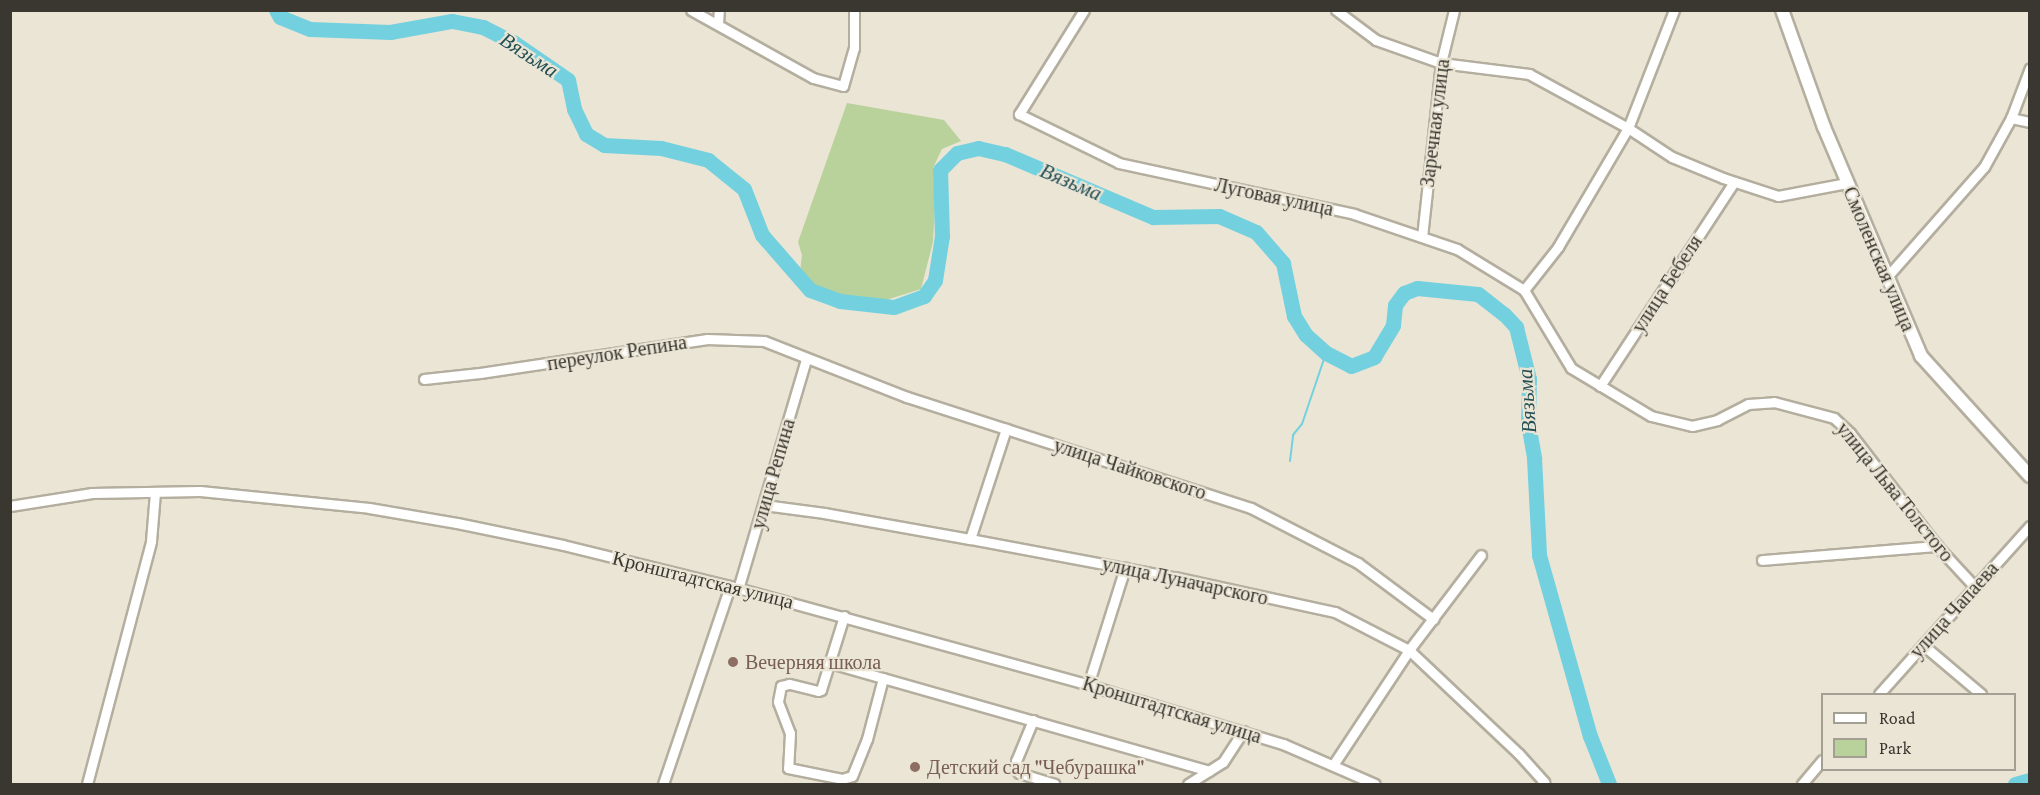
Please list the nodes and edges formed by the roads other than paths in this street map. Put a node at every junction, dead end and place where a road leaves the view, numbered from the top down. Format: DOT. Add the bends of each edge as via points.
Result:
graph roads {
  1 [pos="691,10"];
  2 [pos="718,10"];
  3 [pos="854,10"];
  4 [pos="1084,10"];
  5 [pos="1336,10"];
  6 [pos="1454,10"];
  7 [pos="1674,10"];
  8 [pos="1782,10"];
  9 [pos="718,23"];
  10 [pos="1441,63"];
  11 [pos="2030,68"];
  12 [pos="2011,118"];
  13 [pos="2030,122"];
  14 [pos="1628,128"];
  15 [pos="1734,182"];
  16 [pos="1847,183"];
  17 [pos="1422,237"];
  18 [pos="1886,278"];
  19 [pos="1524,290"];
  20 [pos="806,359"];
  21 [pos="424,379"];
  22 [pos="1600,386"];
  23 [pos="1006,429"];
  24 [pos="2030,476"];
  25 [pos="155,492"];
  26 [pos="764,505"];
  27 [pos="10,506"];
  28 [pos="2030,526"];
  29 [pos="970,539"];
  30 [pos="1936,546"];
  31 [pos="1481,555"];
  32 [pos="1762,560"];
  33 [pos="1125,568"];
  34 [pos="1975,587"];
  35 [pos="734,588"];
  36 [pos="844,616"];
  37 [pos="1433,619"];
  38 [pos="1923,645"];
  39 [pos="1409,650"];
  40 [pos="830,663"];
  41 [pos="884,678"];
  42 [pos="1088,685"];
  43 [pos="1880,693"];
  44 [pos="1980,693"];
  45 [pos="1033,720"];
  46 [pos="1243,731"];
  47 [pos="1821,761"];
  48 [pos="1333,765"];
  49 [pos="1209,771"];
  50 [pos="87,784"];
  51 [pos="663,784"];
  52 [pos="1054,784"];
  53 [pos="1188,784"];
  54 [pos="1375,784"];
  55 [pos="1542,784"];
  56 [pos="1802,784"];
  1 -- 9 [label="street"];
  2 -- 9 [label="street"];
  3 -- 9 [label="street" via="854,48 843,86 813,78"];
  4 -- 17 [label="street, Луговая улица" via="1019,114 1119,163 1354,214"];
  5 -- 10 [label="street" via="1376,40"];
  6 -- 10 [label="street, Заречная улица"];
  7 -- 14 [label="street"];
  8 -- 16 [label="main road, Смоленская улица"];
  10 -- 14 [label="street" via="1529,74"];
  10 -- 17 [label="street, Заречная улица"];
  11 -- 12 [label="street"];
  12 -- 13 [label="street"];
  12 -- 18 [label="street" via="1984,167"];
  14 -- 15 [label="street" via="1672,157"];
  14 -- 19 [label="street" via="1558,247"];
  15 -- 16 [label="street" via="1778,196"];
  15 -- 22 [label="street, улица Бебеля"];
  16 -- 18 [label="main road, Смоленская улица"];
  17 -- 19 [label="street, Луговая улица" via="1457,249"];
  18 -- 24 [label="main road, Смоленская улица" via="1921,356"];
  19 -- 22 [label="street, улица Льва Толстого" via="1571,368"];
  20 -- 21 [label="street, переулок Репина" via="764,341 707,339"];
  20 -- 23 [label="street, улица Чайковского" via="907,398"];
  20 -- 26 [label="street, улица Репина"];
  22 -- 30 [label="street, улица Льва Толстого" via="1652,416 1692,426 1717,420 1748,404 1774,402 1834,418 1850,433"];
  23 -- 29 [label="street"];
  23 -- 37 [label="street, улица Чайковского" via="1251,508 1358,563"];
  25 -- 27 [label="street, Кронштадтская улица" via="92,493"];
  25 -- 35 [label="street, Кронштадтская улица" via="200,490 380,510 563,545"];
  25 -- 50 [label="street" via="151,541"];
  26 -- 29 [label="street, улица Луначарского"];
  26 -- 35 [label="street, улица Репина"];
  28 -- 34 [label="street, улица Чапаева"];
  29 -- 33 [label="street, улица Луначарского"];
  30 -- 32 [label="street"];
  30 -- 34 [label="street, улица Льва Толстого"];
  31 -- 37 [label="street"];
  33 -- 39 [label="street, улица Луначарского" via="1335,612"];
  33 -- 42 [label="street"];
  34 -- 38 [label="street, улица Чапаева"];
  35 -- 36 [label="street, Кронштадтская улица"];
  35 -- 51 [label="street, улица Репина"];
  36 -- 40 [label="street"];
  36 -- 42 [label="street, Кронштадтская улица"];
  37 -- 39 [label="street"];
  38 -- 43 [label="street, улица Чапаева"];
  38 -- 44 [label="street"];
  39 -- 48 [label="street"];
  39 -- 55 [label="street, улица Луначарского" via="1519,754"];
  40 -- 41 [label="street"];
  40 -- 41 [label="street" via="823,687 818,691 789,684 781,686 777,702 790,733 786,764 791,769 842,779 852,776"];
  41 -- 45 [label="street"];
  42 -- 46 [label="street, Кронштадтская улица"];
  45 -- 49 [label="street"];
  45 -- 52 [label="street" via="1016,769"];
  46 -- 48 [label="street, Кронштадтская улица"];
  46 -- 49 [label="street" via="1223,762"];
  47 -- 56 [label="street"];
  48 -- 54 [label="street, Кронштадтская улица"];
  49 -- 53 [label="street"];
}
